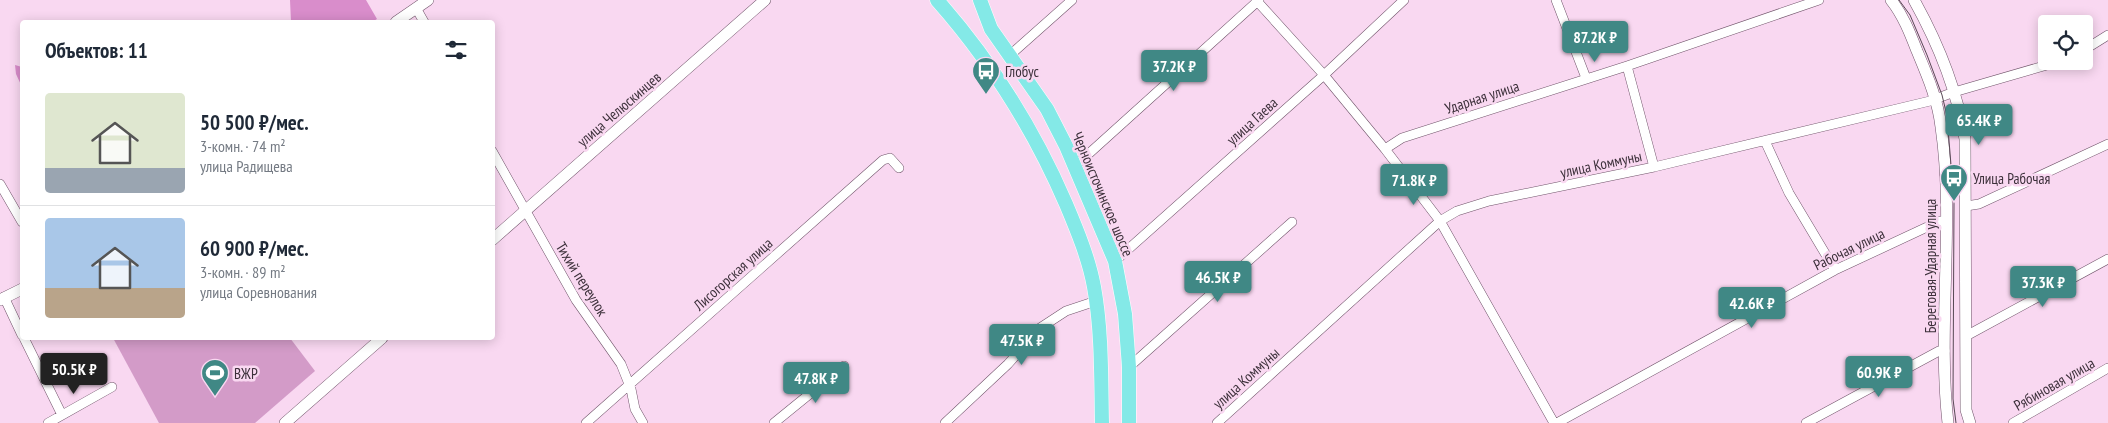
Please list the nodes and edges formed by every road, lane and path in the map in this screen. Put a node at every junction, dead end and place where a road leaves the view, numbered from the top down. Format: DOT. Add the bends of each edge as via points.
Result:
graph roads {
  1 [pos="428,0"];
  2 [pos="765,0"];
  3 [pos="938,0"];
  4 [pos="980,0"];
  5 [pos="1072,0"];
  6 [pos="1258,0"];
  7 [pos="1404,0"];
  8 [pos="1556,0"];
  9 [pos="1819,0"];
  10 [pos="1891,0"];
  11 [pos="1914,0"];
  12 [pos="416,8"];
  13 [pos="399,20"];
  14 [pos="423,20"];
  15 [pos="2108,35"];
  16 [pos="2093,44"];
  17 [pos="1009,56"];
  18 [pos="1627,66"];
  19 [pos="2038,68"];
  20 [pos="1324,76"];
  21 [pos="1586,78"];
  22 [pos="1954,92"];
  23 [pos="1936,98"];
  24 [pos="1765,141"];
  25 [pos="2108,144"];
  26 [pos="1385,149"];
  27 [pos="495,156"];
  28 [pos="1074,167"];
  29 [pos="1654,167"];
  30 [pos="899,168"];
  31 [pos="0,184"];
  32 [pos="1966,206"];
  33 [pos="525,211"];
  34 [pos="20,219"];
  35 [pos="1440,221"];
  36 [pos="1292,222"];
  37 [pos="1946,222"];
  38 [pos="495,237"];
  39 [pos="2108,259"];
  40 [pos="1115,262"];
  41 [pos="1834,270"];
  42 [pos="20,290"];
  43 [pos="2,298"];
  44 [pos="1096,301"];
  45 [pos="20,331"];
  46 [pos="1966,336"];
  47 [pos="25,340"];
  48 [pos="380,340"];
  49 [pos="1945,351"];
  50 [pos="844,366"];
  51 [pos="1129,367"];
  52 [pos="2108,368"];
  53 [pos="629,386"];
  54 [pos="112,387"];
  55 [pos="62,415"];
  56 [pos="48,423"];
  57 [pos="285,423"];
  58 [pos="586,423"];
  59 [pos="643,423"];
  60 [pos="774,423"];
  61 [pos="944,423"];
  62 [pos="1102,423"];
  63 [pos="1129,423"];
  64 [pos="1217,423"];
  65 [pos="1556,423"];
  66 [pos="1806,423"];
  67 [pos="1948,423"];
  68 [pos="1970,423"];
  69 [pos="2013,423"];
  1 -- 12 [label="main road"];
  2 -- 33 [label="main road, улица Челюскинцев"];
  3 -- 44 [label="main road" via="993,71 1034,135 1075,224 1090,269"];
  4 -- 17 [label="main road, Черноисточинское шоссе" via="991,29"];
  5 -- 17 [label="street"];
  6 -- 20 [label="street"];
  6 -- 28 [label="street"];
  7 -- 20 [label="street, улица Гаева"];
  8 -- 21 [label="street"];
  9 -- 18 [label="street, Ударная улица"];
  10 -- 23 [label="main road, Береговая-Ударная улица" via="1908,28"];
  11 -- 22 [label="main road" via="1945,64"];
  12 -- 13 [label="main road"];
  12 -- 14 [label="street"];
  15 -- 16 [label="street"];
  17 -- 28 [label="main road, Черноисточинское шоссе" via="1047,109"];
  18 -- 21 [label="street, Ударная улица"];
  18 -- 29 [label="street"];
  19 -- 22 [label="street, улица Коммуны"];
  20 -- 26 [label="street"];
  20 -- 40 [label="street, улица Гаева"];
  21 -- 26 [label="street, Ударная улица" via="1402,138"];
  22 -- 23 [label="street, улица Коммуны"];
  22 -- 32 [label="main road" via="1965,139"];
  23 -- 24 [label="street, улица Коммуны"];
  23 -- 37 [label="main road, Береговая-Ударная улица" via="1944,149"];
  24 -- 29 [label="street, улица Коммуны"];
  24 -- 41 [label="street" via="1789,194"];
  25 -- 32 [label="street" via="1979,204"];
  26 -- 35 [label="street"];
  27 -- 33 [label="street, Тихий переулок"];
  28 -- 40 [label="main road, Черноисточинское шоссе"];
  29 -- 35 [label="street, улица Коммуны" via="1489,201 1457,211"];
  30 -- 53 [label="street, Лисогорская улица" via="890,158 883,160"];
  31 -- 34 [label="street"];
  32 -- 46 [label="main road"];
  33 -- 38 [label="main road, улица Челюскинцев"];
  33 -- 53 [label="street, Тихий переулок" via="576,300 621,364"];
  35 -- 64 [label="street, улица Коммуны"];
  35 -- 65 [label="street"];
  36 -- 51 [label="street"];
  37 -- 41 [label="street, Рабочая улица" via="1940,221"];
  37 -- 49 [label="main road, Береговая-Ударная улица"];
  39 -- 46 [label="street"];
  40 -- 51 [label="main road, Черноисточинское шоссе" via="1125,314"];
  41 -- 65 [label="street, Рабочая улица"];
  42 -- 43 [label="main road"];
  43 -- 45 [label="street"];
  44 -- 61 [label="street" via="1066,311 1040,328 1008,364"];
  44 -- 62 [label="main road"];
  46 -- 68 [label="main road" via="1966,410"];
  47 -- 55 [label="street"];
  48 -- 57 [label="main road"];
  49 -- 66 [label="street"];
  49 -- 67 [label="main road, Береговая-Ударная улица"];
  50 -- 60 [label="street"];
  51 -- 63 [label="main road, Черноисточинское шоссе"];
  52 -- 69 [label="street, Рябиновая улица"];
  53 -- 58 [label="street, Лисогорская улица"];
  53 -- 59 [label="street, Тихий переулок" via="635,409"];
  54 -- 55 [label="street"];
  55 -- 56 [label="street"];
}
